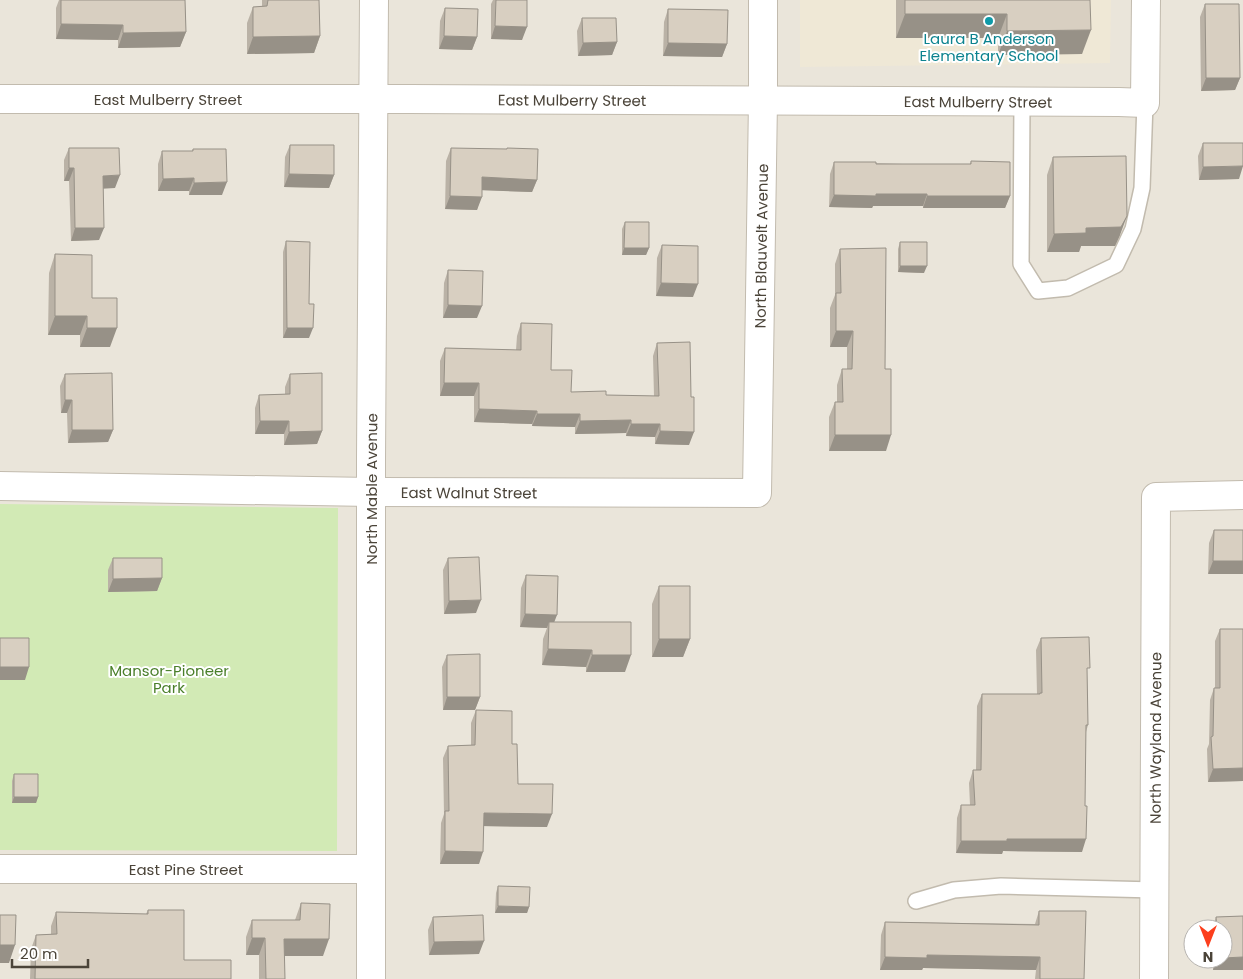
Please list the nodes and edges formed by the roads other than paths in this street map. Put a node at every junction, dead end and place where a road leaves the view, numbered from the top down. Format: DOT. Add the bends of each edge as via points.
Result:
graph roads {
  1 [pos="374,0"];
  2 [pos="763,0"];
  3 [pos="1146,0"];
  4 [pos="0,99"];
  5 [pos="374,99"];
  6 [pos="763,100"];
  7 [pos="1022,102"];
  8 [pos="1145,103"];
  9 [pos="0,486"];
  10 [pos="371,492"];
  11 [pos="757,493"];
  12 [pos="1243,495"];
  13 [pos="0,869"];
  14 [pos="371,869"];
  15 [pos="1155,890"];
  16 [pos="916,901"];
  17 [pos="371,979"];
  18 [pos="1154,979"];
  1 -- 5 [label="street, North Mable Avenue"];
  2 -- 6 [label="street, North Blauvelt Avenue"];
  3 -- 8 [label="street"];
  4 -- 5 [label="street, East Mulberry Street"];
  5 -- 6 [label="street, East Mulberry Street"];
  5 -- 10 [label="street, North Mable Avenue"];
  6 -- 7 [label="street, East Mulberry Street"];
  6 -- 11 [label="street, North Blauvelt Avenue"];
  7 -- 8 [label="street, East Mulberry Street"];
  7 -- 8 [label="lane" via="1021,264 1038,291 1068,288 1116,265 1133,229 1142,188"];
  9 -- 10 [label="street, East Walnut Street"];
  10 -- 11 [label="street, East Walnut Street"];
  10 -- 14 [label="street, North Mable Avenue"];
  12 -- 15 [label="street, North Wayland Avenue" via="1156,497"];
  13 -- 14 [label="street, East Pine Street"];
  14 -- 17 [label="street, North Mable Avenue"];
  15 -- 16 [label="lane" via="1001,886 954,890"];
  15 -- 18 [label="street, North Wayland Avenue"];
}
